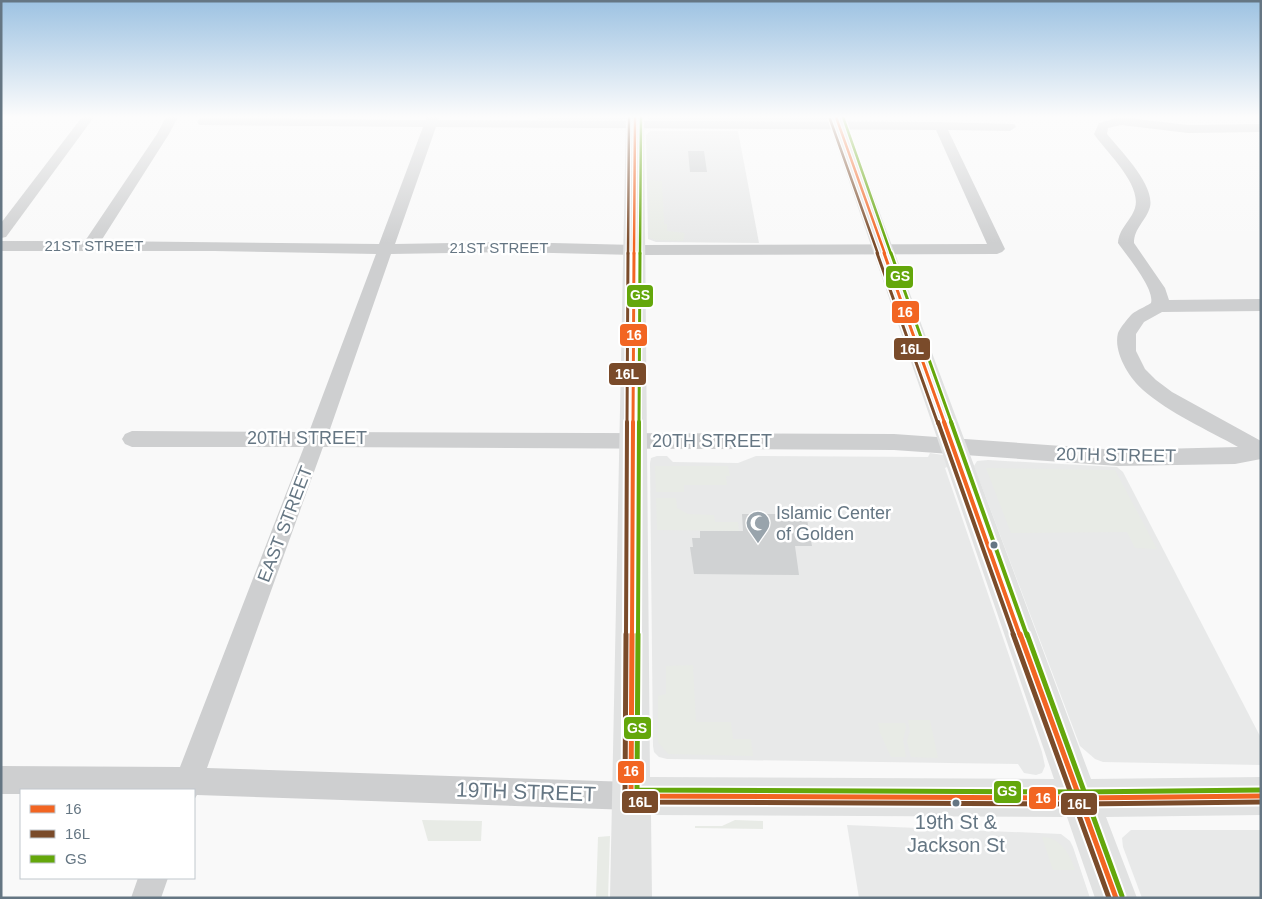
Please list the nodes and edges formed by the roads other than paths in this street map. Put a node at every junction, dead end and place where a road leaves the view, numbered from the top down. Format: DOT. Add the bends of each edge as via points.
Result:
graph roads {
  1 [pos="57,159"];
  2 [pos="147,159"];
  3 [pos="418,159"];
  4 [pos="635,159"];
  5 [pos="850,159"];
  6 [pos="955,159"];
  7 [pos="1119,159"];
  8 [pos="1,234"];
  9 [pos="1,246"];
  10 [pos="90,246"];
  11 [pos="384,249"];
  12 [pos="635,250"];
  13 [pos="882,250"];
  14 [pos="1261,305"];
  15 [pos="1159,306"];
  16 [pos="132,438"];
  17 [pos="317,438"];
  18 [pos="632,440"];
  19 [pos="953,447"];
  20 [pos="1260,450"];
  21 [pos="1,780"];
  22 [pos="186,786"];
  23 [pos="631,796"];
  24 [pos="1261,796"];
  25 [pos="1080,798"];
  26 [pos="153,879"];
  27 [pos="146,898"];
  28 [pos="631,898"];
  29 [pos="1116,898"];
  1 -- 8 [label="street"];
  2 -- 10 [label="street"];
  3 -- 11 [label="street, EAST STREET"];
  4 -- 12 [label="main road"];
  5 -- 13 [label="main road"];
  6 -- 13 [label="street, 21ST STREET" via="997,249"];
  7 -- 15 [label="street" via="1145,199 1142,210 1127,231 1126,243 1157,288 1161,298"];
  9 -- 10 [label="street, 21ST STREET"];
  10 -- 11 [label="street, 21ST STREET"];
  11 -- 12 [label="street, 21ST STREET" via="512,247"];
  11 -- 17 [label="street, EAST STREET"];
  12 -- 13 [label="street, 21ST STREET"];
  12 -- 18 [label="main road"];
  13 -- 19 [label="main road"];
  14 -- 15 [label="street"];
  15 -- 20 [label="street" via="1138,318 1127,332 1127,351 1138,373 1165,397"];
  16 -- 17 [label="street, 20TH STREET"];
  17 -- 18 [label="street, 20TH STREET"];
  17 -- 22 [label="street, EAST STREET"];
  18 -- 19 [label="street, 20TH STREET" via="894,442"];
  18 -- 23 [label="main road"];
  19 -- 20 [label="street, 20TH STREET" via="1118,458 1235,456"];
  19 -- 25 [label="main road"];
  21 -- 22 [label="street, 19TH STREET"];
  22 -- 23 [label="street, 19TH STREET"];
  23 -- 25 [label="main road, 19TH STREET"];
  23 -- 28 [label="main road"];
  24 -- 25 [label="main road, 19TH STREET"];
  25 -- 29 [label="main road"];
  26 -- 27 [label="street"];
}
